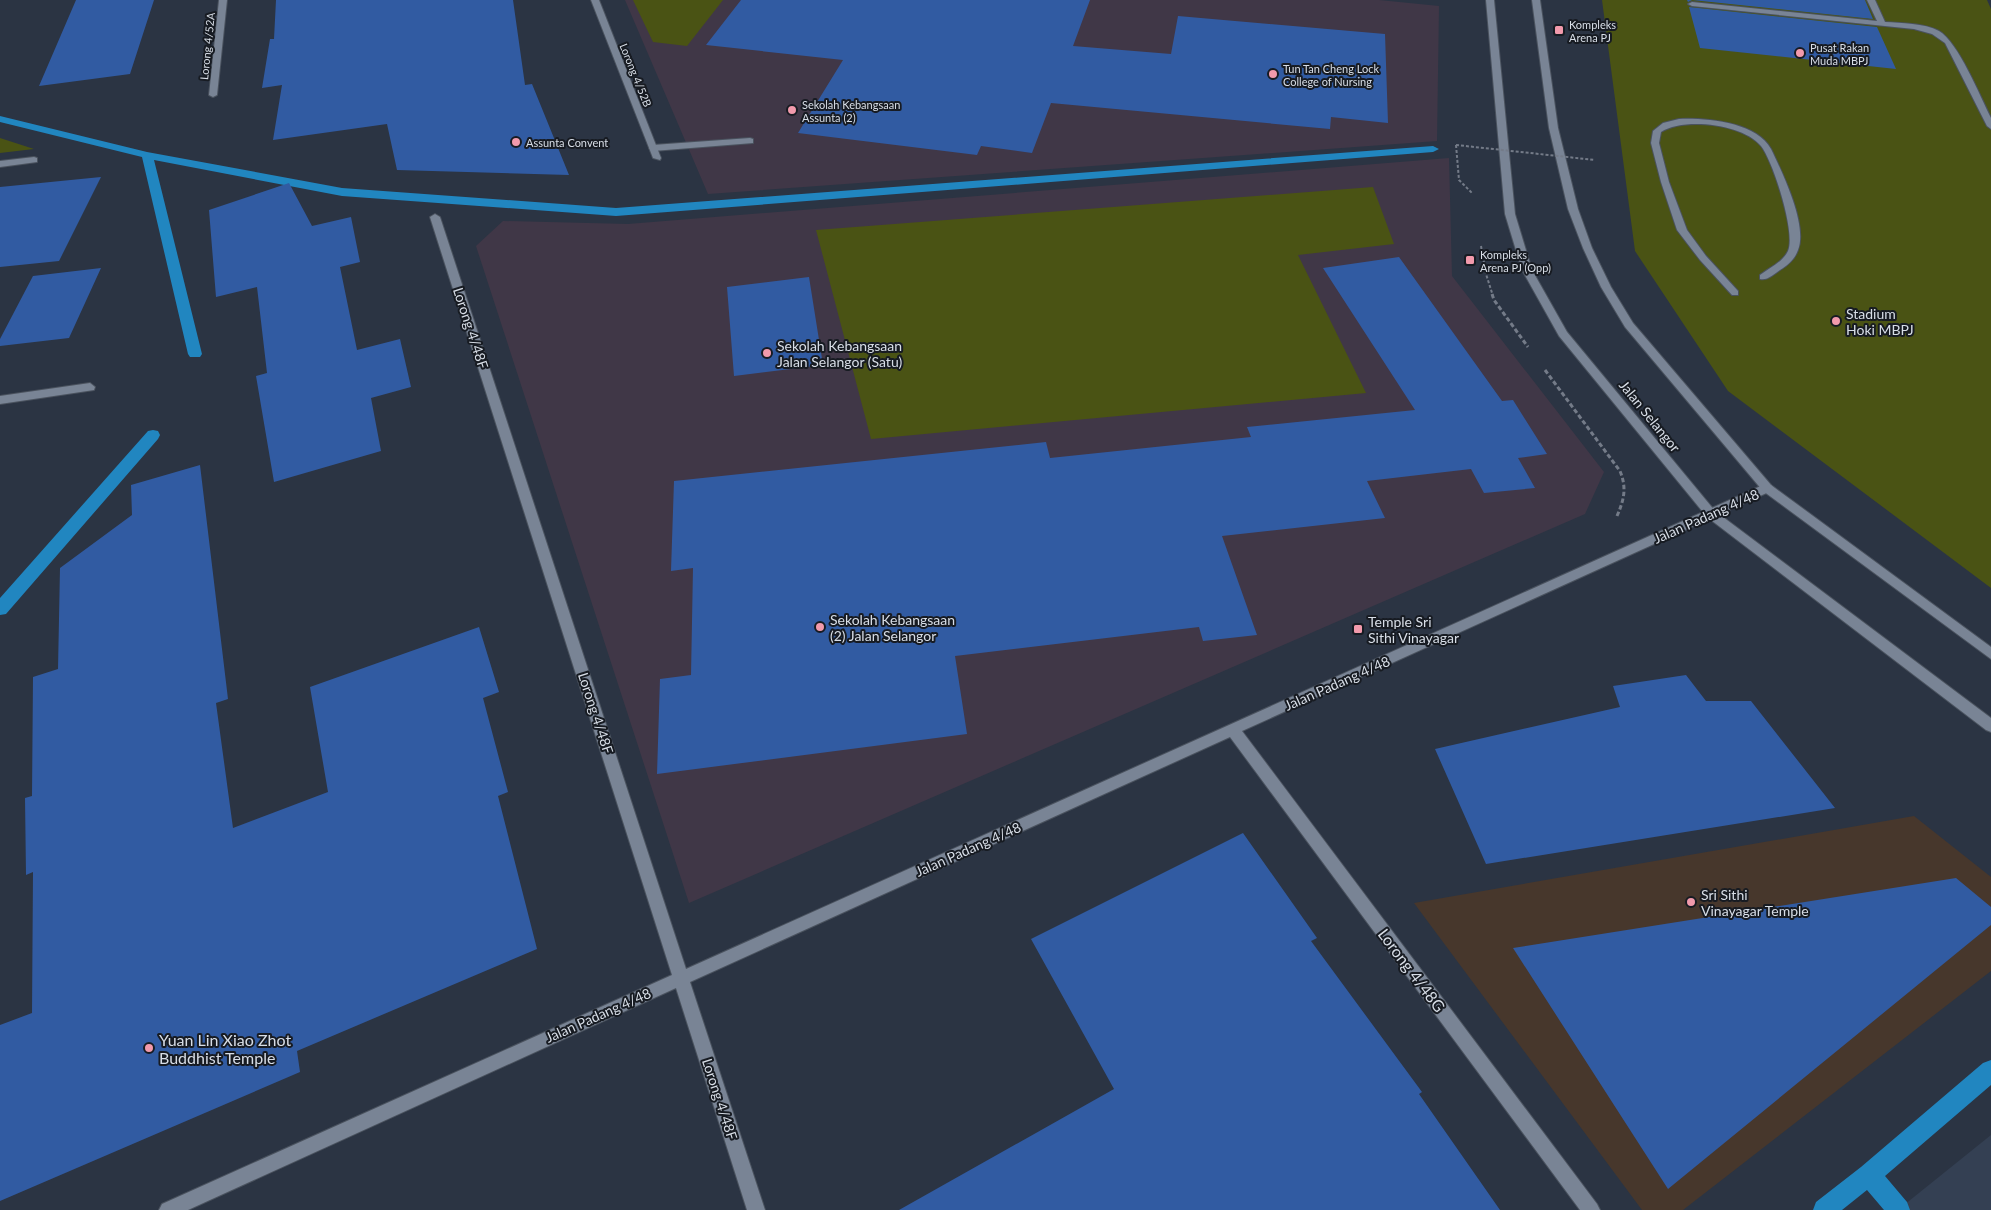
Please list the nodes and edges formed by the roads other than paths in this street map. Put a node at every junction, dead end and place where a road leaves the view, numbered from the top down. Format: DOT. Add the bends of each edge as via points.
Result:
graph roads {
  1 [pos="223,0"];
  2 [pos="595,0"];
  3 [pos="1490,0"];
  4 [pos="1536,0"];
  5 [pos="1871,0"];
  6 [pos="1692,4"];
  7 [pos="1882,24"];
  8 [pos="213,95"];
  9 [pos="1991,126"];
  10 [pos="750,141"];
  11 [pos="653,148"];
  12 [pos="657,158"];
  13 [pos="34,160"];
  14 [pos="0,164"];
  15 [pos="435,217"];
  16 [pos="1763,277"];
  17 [pos="1735,293"];
  18 [pos="90,387"];
  19 [pos="0,400"];
  20 [pos="1767,488"];
  21 [pos="1711,514"];
  22 [pos="1991,654"];
  23 [pos="1991,726"];
  24 [pos="1233,730"];
  25 [pos="681,978"];
  26 [pos="168,1210"];
  27 [pos="756,1210"];
  28 [pos="1591,1210"];
  1 -- 8 [label="street, Lorong 4/52A"];
  2 -- 11 [label="street, Lorong 4/52B"];
  3 -- 21 [label="street, Jalan Selangor" via="1510,214 1527,270 1563,334"];
  4 -- 20 [label="street" via="1550,118 1560,169 1590,256 1629,325"];
  5 -- 7 [label="street"];
  6 -- 7 [label="street"];
  7 -- 9 [label="street" via="1925,29 1943,37"];
  10 -- 11 [label="street"];
  11 -- 12 [label="street, Lorong 4/52B"];
  13 -- 14 [label="street"];
  15 -- 25 [label="street, Lorong 4/48F"];
  16 -- 17 [label="street" via="1792,254 1796,240 1794,221 1765,145 1751,134 1736,129 1692,122 1667,123 1657,131 1655,142 1664,182 1682,230"];
  18 -- 19 [label="street"];
  20 -- 21 [label="street, Jalan Padang 4/48"];
  20 -- 22 [label="street"];
  21 -- 23 [label="street, Jalan Selangor"];
  21 -- 24 [label="street, Jalan Padang 4/48"];
  24 -- 25 [label="street, Jalan Padang 4/48"];
  24 -- 28 [label="street, Lorong 4/48G"];
  25 -- 26 [label="street, Jalan Padang 4/48"];
  25 -- 27 [label="street, Lorong 4/48F"];
}
